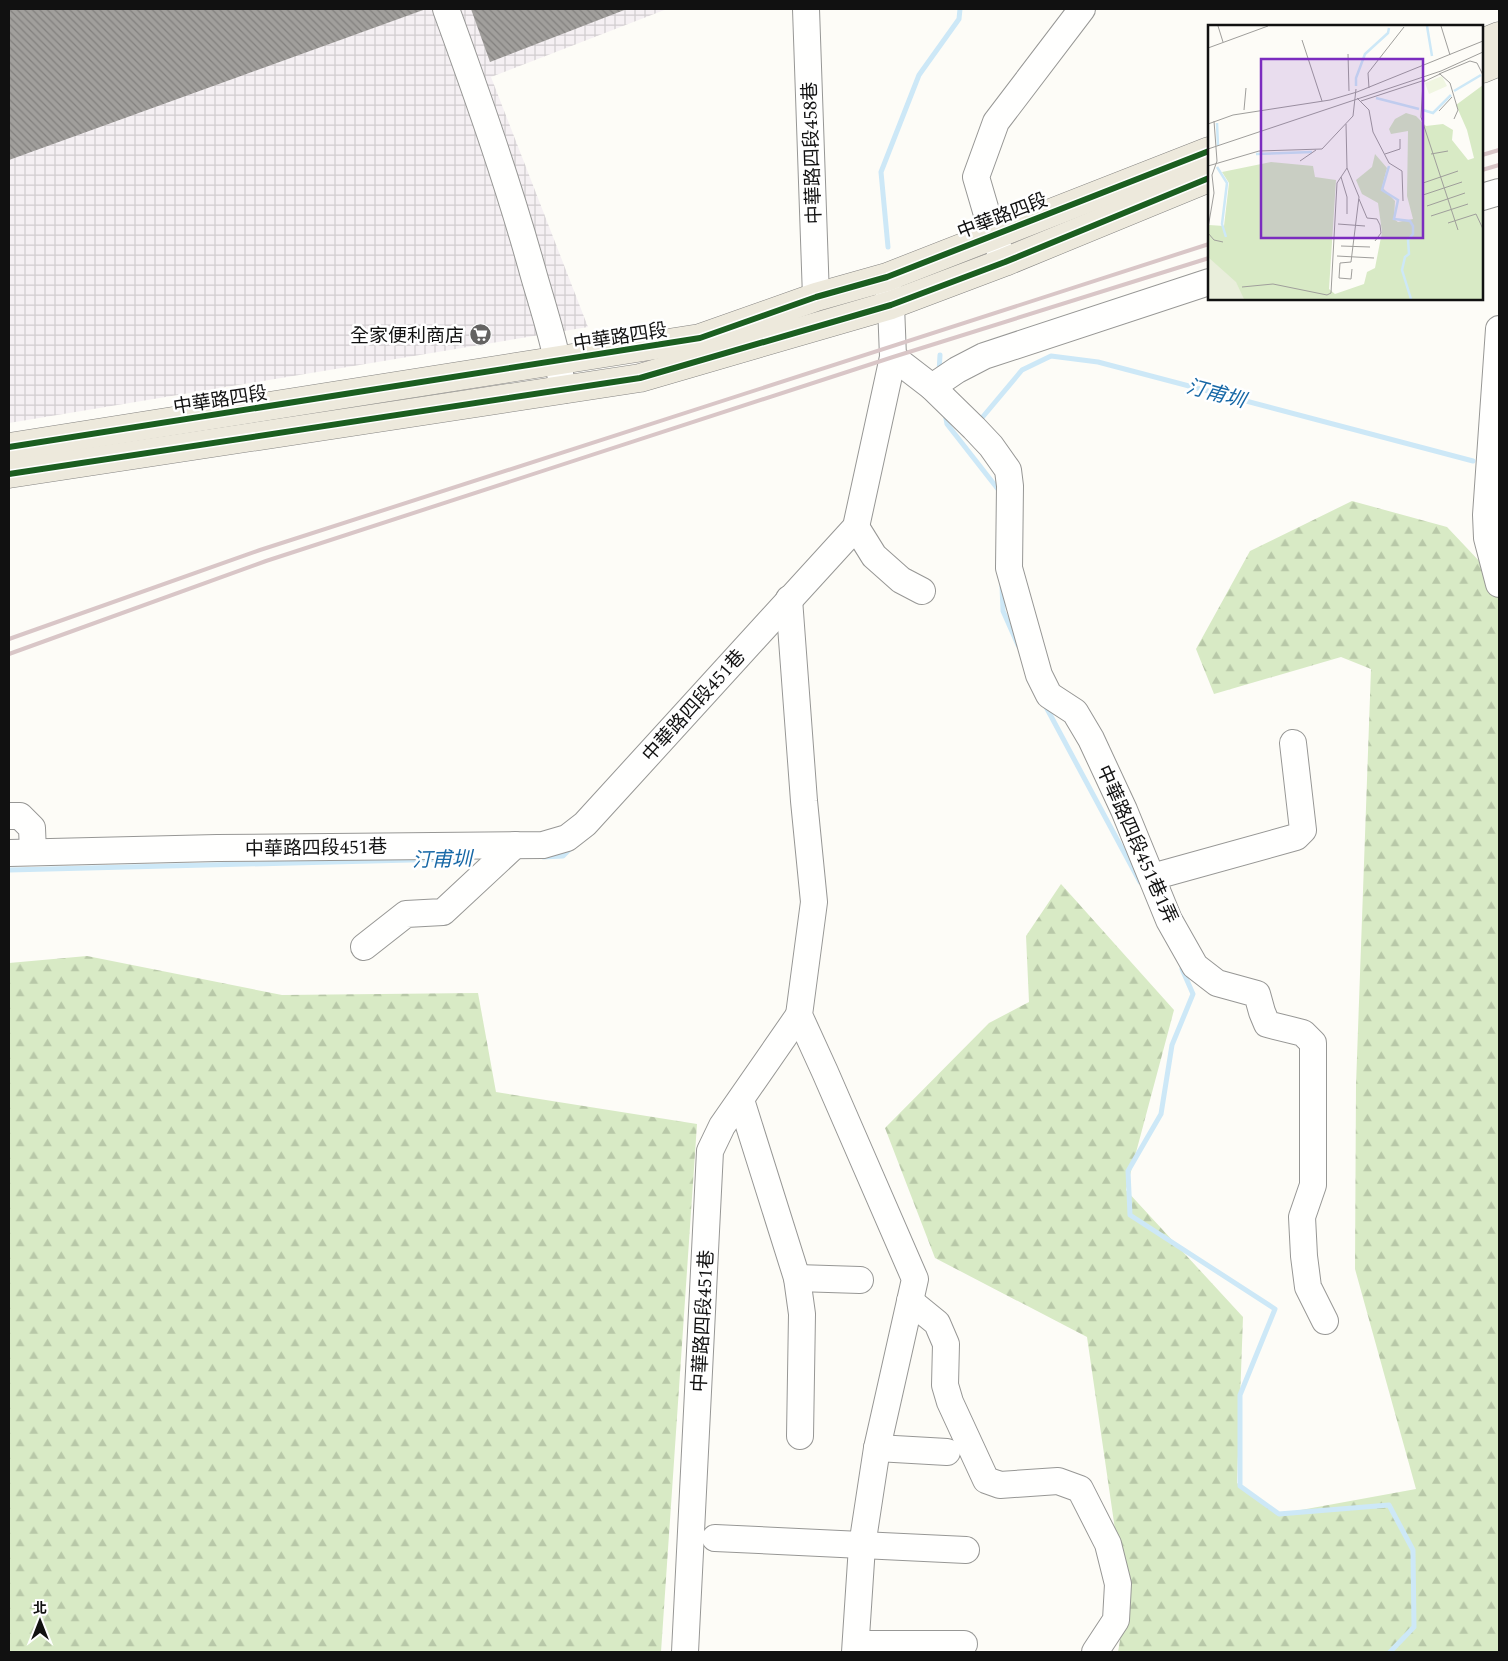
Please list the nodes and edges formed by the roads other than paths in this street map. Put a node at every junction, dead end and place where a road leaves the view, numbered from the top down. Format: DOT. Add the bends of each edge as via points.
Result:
graph roads {
  1 [pos="446,9"];
  2 [pos="806,9"];
  3 [pos="1082,9"];
  4 [pos="1499,36"];
  5 [pos="1483,43"];
  6 [pos="1499,62"];
  7 [pos="1483,69"];
  8 [pos="1208,151"];
  9 [pos="1208,178"];
  10 [pos="1499,192"];
  11 [pos="1483,197"];
  12 [pos="993,235"];
  13 [pos="1005,262"];
  14 [pos="887,277"];
  15 [pos="1208,282"];
  16 [pos="816,297"];
  17 [pos="890,305"];
  18 [pos="1499,329"];
  19 [pos="893,357"];
  20 [pos="558,361"];
  21 [pos="563,390"];
  22 [pos="941,396"];
  23 [pos="9,447"];
  24 [pos="9,474"];
  25 [pos="856,527"];
  26 [pos="1499,584"];
  27 [pos="922,591"];
  28 [pos="789,599"];
  29 [pos="1293,743"];
  30 [pos="9,816"];
  31 [pos="516,845"];
  32 [pos="21,853"];
  33 [pos="1152,877"];
  34 [pos="364,947"];
  35 [pos="798,1016"];
  36 [pos="741,1100"];
  37 [pos="797,1278"];
  38 [pos="860,1280"];
  39 [pos="910,1301"];
  40 [pos="1326,1321"];
  41 [pos="800,1436"];
  42 [pos="876,1448"];
  43 [pos="947,1452"];
  44 [pos="715,1538"];
  45 [pos="862,1546"];
  46 [pos="966,1550"];
  47 [pos="964,1644"];
  48 [pos="855,1648"];
  49 [pos="685,1652"];
  50 [pos="1095,1652"];
  1 -- 20 [label="lane" via="494,143"];
  2 -- 16 [label="lane, 中華路四段458巷"];
  3 -- 12 [label="lane" via="996,122 976,177"];
  4 -- 5 [label="main road"];
  6 -- 7 [label="main road"];
  8 -- 12 [label="main road, 中華路四段"];
  9 -- 13 [label="main road"];
  10 -- 11 [label="lane"];
  12 -- 13 [label="lane"];
  12 -- 14 [label="main road, 中華路四段"];
  13 -- 17 [label="main road"];
  14 -- 16 [label="main road, 中華路四段"];
  14 -- 17 [label="lane"];
  15 -- 22 [label="lane" via="984,356 957,370"];
  16 -- 20 [label="main road, 中華路四段" via="700,338"];
  17 -- 19 [label="lane"];
  17 -- 21 [label="main road" via="640,378"];
  18 -- 26 [label="lane" via="1486,515 1487,538"];
  19 -- 22 [label="lane, 中華路四段451巷1弄"];
  19 -- 25 [label="lane"];
  20 -- 21 [label="lane"];
  20 -- 23 [label="main road, 中華路四段"];
  21 -- 24 [label="main road"];
  22 -- 33 [label="lane, 中華路四段451巷1弄" via="991,446 1008,470 1009,568 1039,675 1049,695 1075,712 1091,739"];
  25 -- 27 [label="lane" via="874,556 901,580"];
  25 -- 28 [label="lane, 中華路四段451巷"];
  28 -- 31 [label="lane, 中華路四段451巷" via="585,824 567,838 544,845"];
  28 -- 35 [label="lane, 中華路四段451巷" via="814,902"];
  29 -- 33 [label="lane" via="1303,830 1296,837"];
  30 -- 32 [label="lane" via="20,816 32,828"];
  31 -- 32 [label="lane, 中華路四段451巷"];
  31 -- 34 [label="lane" via="443,912 406,914"];
  33 -- 40 [label="lane, 中華路四段451巷1弄" via="1169,920 1195,966 1217,982 1257,994 1267,1024 1303,1032 1313,1043 1313,1185 1302,1217 1308,1287"];
  35 -- 36 [label="lane, 中華路四段451巷"];
  35 -- 39 [label="lane" via="915,1279"];
  36 -- 37 [label="lane"];
  36 -- 49 [label="lane, 中華路四段451巷" via="722,1126 710,1151"];
  37 -- 38 [label="lane"];
  37 -- 41 [label="lane" via="802,1314"];
  39 -- 42 [label="lane"];
  39 -- 50 [label="lane" via="937,1323 946,1344 946,1385 950,1402 986,1480 1000,1484 1058,1481 1080,1489 1108,1544 1118,1584 1116,1620"];
  42 -- 43 [label="lane"];
  42 -- 45 [label="lane"];
  44 -- 45 [label="lane"];
  45 -- 46 [label="lane"];
  45 -- 48 [label="lane"];
  47 -- 48 [label="lane"];
}
